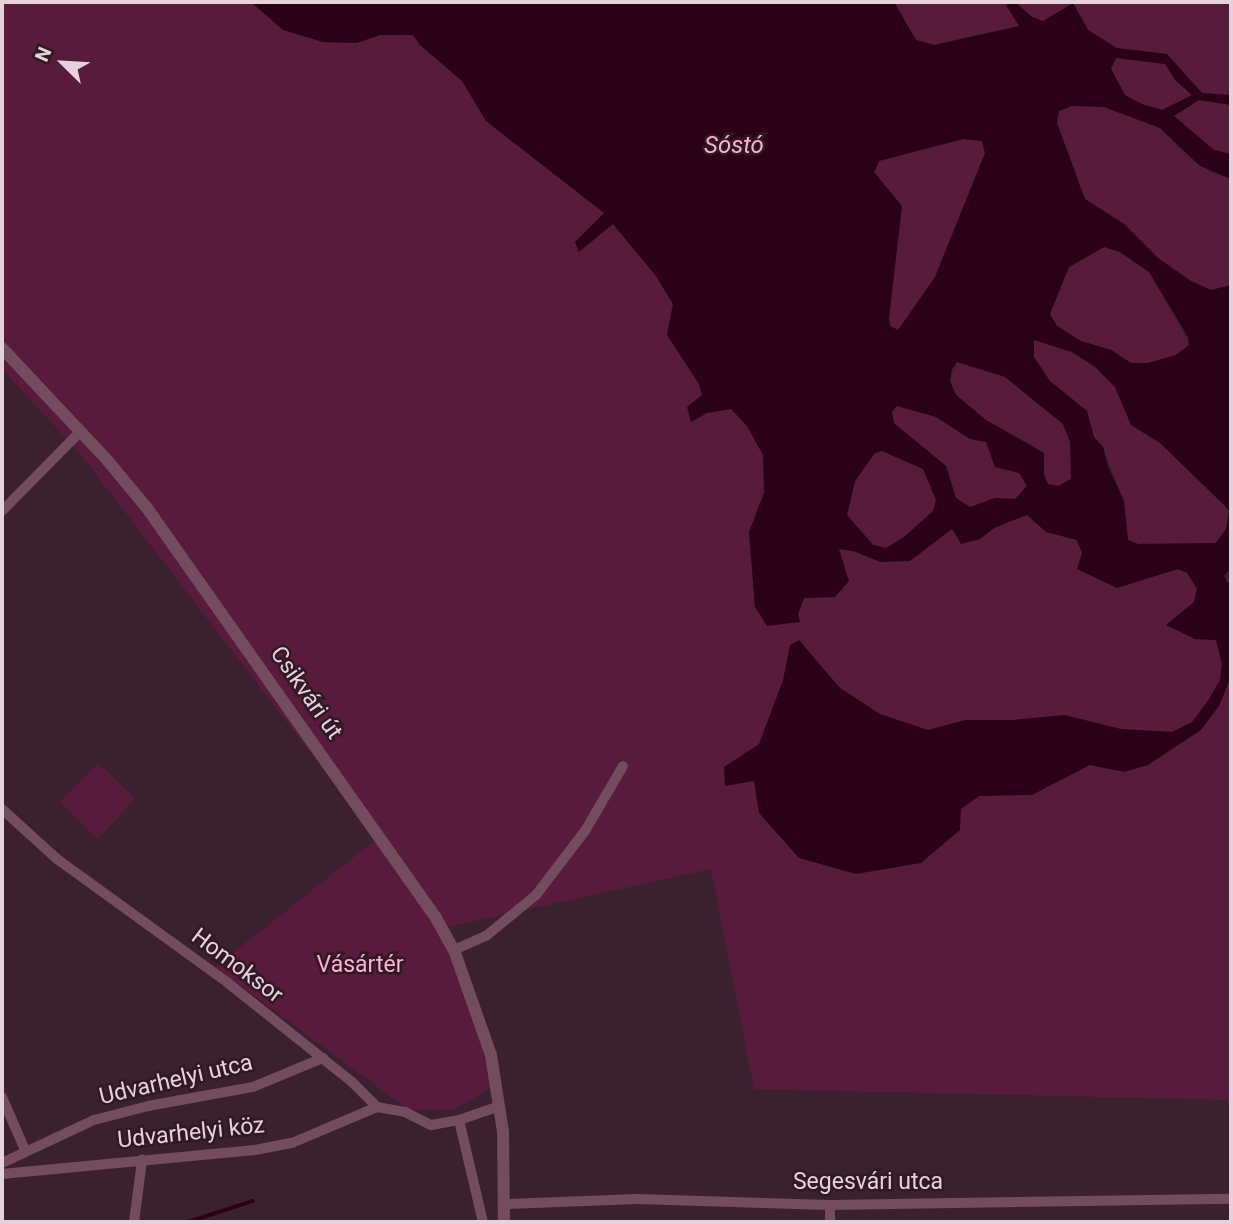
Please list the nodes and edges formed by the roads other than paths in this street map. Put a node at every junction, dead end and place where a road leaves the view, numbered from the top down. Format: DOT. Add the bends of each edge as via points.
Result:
graph roads {
  1 [pos="2,348"];
  2 [pos="81,430"];
  3 [pos="2,510"];
  4 [pos="623,766"];
  5 [pos="2,809"];
  6 [pos="454,950"];
  7 [pos="323,1058"];
  8 [pos="2,1097"];
  9 [pos="500,1106"];
  10 [pos="377,1107"];
  11 [pos="459,1120"];
  12 [pos="25,1150"];
  13 [pos="142,1160"];
  14 [pos="2,1163"];
  15 [pos="2,1174"];
  16 [pos="1231,1199"];
  17 [pos="505,1204"];
  18 [pos="830,1205"];
  19 [pos="134,1222"];
  20 [pos="483,1222"];
  21 [pos="504,1222"];
  22 [pos="830,1222"];
  1 -- 2 [label="street, Csikvári út"];
  2 -- 3 [label="street"];
  2 -- 6 [label="street, Csikvári út" via="197,575 417,887"];
  4 -- 6 [label="street" via="585,831 536,895 486,936"];
  5 -- 7 [label="street, Homoksor" via="57,859"];
  6 -- 9 [label="street, Csikvári út" via="484,1031"];
  7 -- 10 [label="street, Homoksor"];
  7 -- 12 [label="street, Udvarhelyi utca" via="253,1087 94,1120"];
  8 -- 12 [label="street"];
  9 -- 11 [label="street, Homoksor"];
  9 -- 17 [label="street, Csikvári út"];
  10 -- 11 [label="street, Homoksor" via="405,1112 431,1125"];
  10 -- 13 [label="street, Udvarhelyi köz" via="292,1143 231,1154"];
  11 -- 20 [label="street"];
  12 -- 14 [label="street, Udvarhelyi utca"];
  13 -- 15 [label="street, Udvarhelyi köz"];
  13 -- 19 [label="street"];
  16 -- 18 [label="street, Segesvári utca"];
  17 -- 18 [label="street, Segesvári utca" via="637,1199"];
  17 -- 21 [label="street, Csikvári út"];
  18 -- 22 [label="street"];
}
